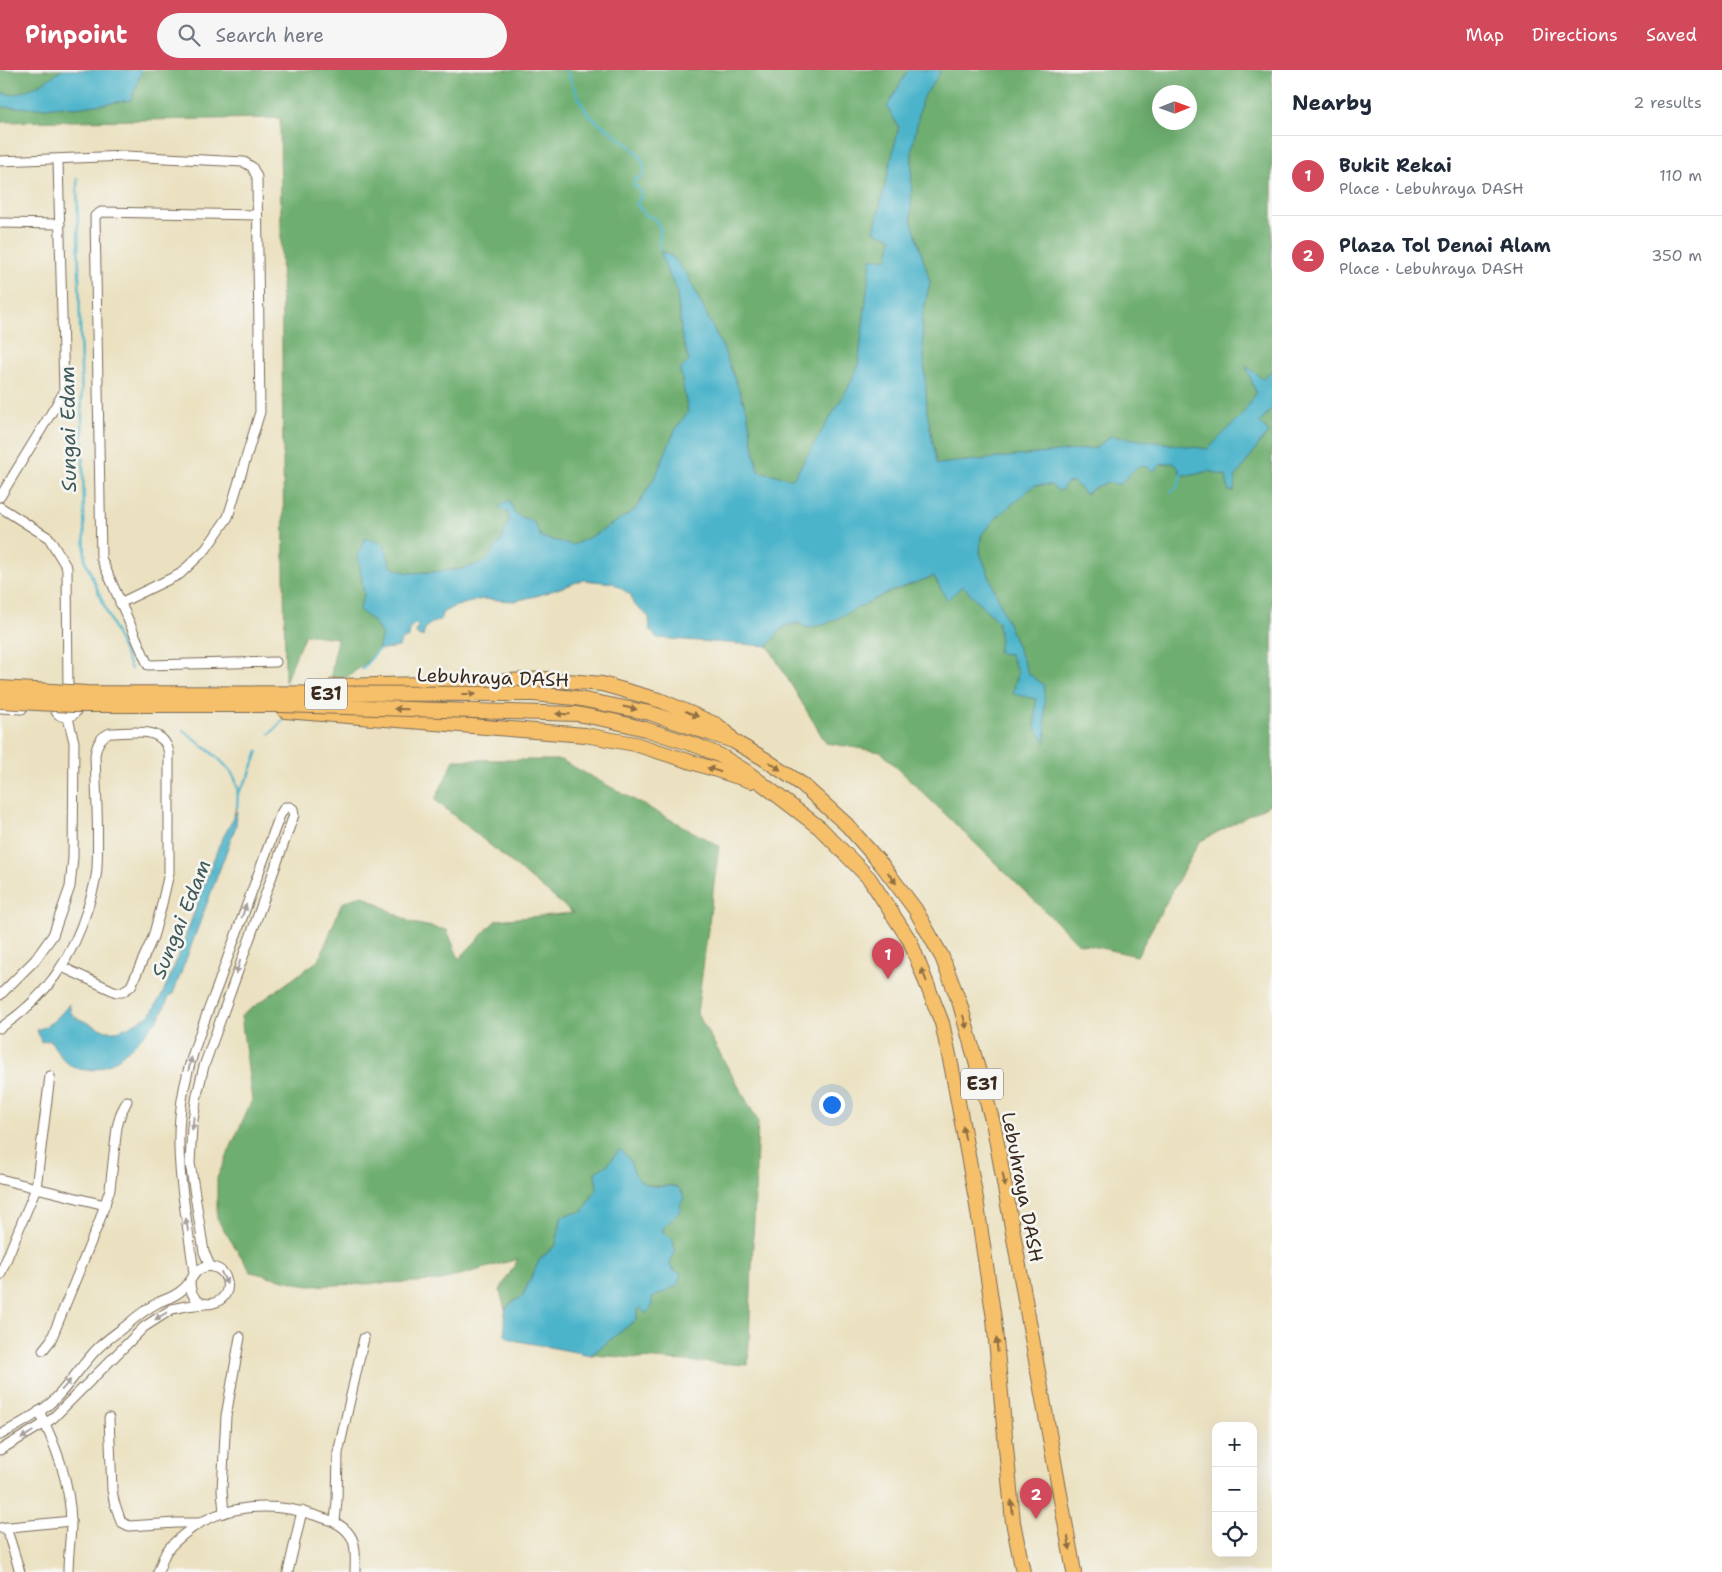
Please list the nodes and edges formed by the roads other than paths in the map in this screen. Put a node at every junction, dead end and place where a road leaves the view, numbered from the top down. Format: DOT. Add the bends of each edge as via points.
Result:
graph roads {
  1 [pos="58,160"];
  2 [pos="0,161"];
  3 [pos="257,215"];
  4 [pos="0,224"];
  5 [pos="60,224"];
  6 [pos="0,498"];
  7 [pos="0,507"];
  8 [pos="120,603"];
  9 [pos="276,662"];
  10 [pos="334,686"];
  11 [pos="0,688"];
  12 [pos="0,692"];
  13 [pos="72,694"];
  14 [pos="57,697"];
  15 [pos="0,701"];
  16 [pos="0,708"];
  17 [pos="78,709"];
  18 [pos="55,710"];
  19 [pos="272,710"];
  20 [pos="68,718"];
  21 [pos="733,742"];
  22 [pos="761,784"];
  23 [pos="62,967"];
  24 [pos="0,995"];
  25 [pos="0,1028"];
  26 [pos="50,1076"];
  27 [pos="127,1101"];
  28 [pos="0,1180"];
  29 [pos="36,1188"];
  30 [pos="105,1205"];
  31 [pos="210,1266"];
  32 [pos="194,1274"];
  33 [pos="0,1275"];
  34 [pos="190,1283"];
  35 [pos="208,1304"];
  36 [pos="240,1337"];
  37 [pos="364,1338"];
  38 [pos="43,1350"];
  39 [pos="39,1411"];
  40 [pos="108,1418"];
  41 [pos="45,1424"];
  42 [pos="0,1435"];
  43 [pos="0,1450"];
  44 [pos="302,1511"];
  45 [pos="224,1513"];
  46 [pos="71,1521"];
  47 [pos="335,1522"];
  48 [pos="198,1523"];
  49 [pos="3,1528"];
  50 [pos="20,1572"];
  51 [pos="68,1572"];
  52 [pos="158,1572"];
  53 [pos="288,1572"];
  54 [pos="355,1572"];
  55 [pos="1023,1572"];
  56 [pos="1074,1572"];
  1 -- 2 [label="street"];
  1 -- 3 [label="street" via="126,156 244,162 252,167 257,177"];
  1 -- 5 [label="street"];
  3 -- 8 [label="street" via="260,412 228,516 206,548 180,574"];
  3 -- 8 [label="street" via="101,212 95,216 101,558"];
  4 -- 5 [label="street"];
  5 -- 6 [label="street" via="64,392"];
  7 -- 13 [label="street" via="49,538 67,568"];
  8 -- 9 [label="street" via="148,665"];
  10 -- 13 [label="street" via="116,696"];
  10 -- 21 [label="highway, one-way" via="546,679 602,684 662,701 717,725"];
  11 -- 21 [label="highway, Lebuhraya DASH / E31, one-way, bridge" via="87,693 534,694 575,698 650,713"];
  12 -- 14 [label="street"];
  13 -- 14 [label="street"];
  13 -- 17 [label="street" via="78,702"];
  14 -- 18 [label="street"];
  22 -- 15 [label="highway, Lebuhraya DASH / E31, one-way, bridge" via="721,756 698,746 645,729 569,714"];
  16 -- 18 [label="street"];
  17 -- 19 [label="street"];
  17 -- 20 [label="street"];
  18 -- 20 [label="street" via="61,717"];
  22 -- 19 [label="highway, one-way" via="635,744 585,735"];
  20 -- 24 [label="street" via="74,742 70,887 53,935 36,960"];
  21 -- 56 [label="highway, Lebuhraya DASH / E31, one-way" via="803,785 847,826 915,909 942,957 960,1004 994,1127"];
  55 -- 22 [label="highway, Lebuhraya DASH / E31, one-way" via="1013,1522 994,1319 942,1022 910,941 877,888 820,828"];
  23 -- 23 [label="street" via="109,990 122,992 131,986 155,930 169,873 169,753 163,738 156,734 105,735 96,747 97,868 84,919"];
  23 -- 25 [label="street" via="33,1002"];
  26 -- 29 [label="street"];
  27 -- 30 [label="street" via="117,1126"];
  28 -- 29 [label="street"];
  29 -- 30 [label="street"];
  29 -- 33 [label="street"];
  30 -- 38 [label="street" via="51,1340"];
  31 -- 32 [label="street" via="198,1269"];
  32 -- 31 [label="street, one-way" via="179,1162 184,1090 193,1053 280,815 285,807 290,807 294,814 196,1094 190,1163 204,1252"];
  31 -- 35 [label="street, one-way" via="220,1270 228,1285 224,1296 214,1304"];
  32 -- 34 [label="street"];
  34 -- 35 [label="street" via="196,1300"];
  39 -- 34 [label="street, one-way" via="54,1400 99,1348 130,1322 181,1292"];
  35 -- 41 [label="street, one-way" via="172,1309 144,1327"];
  36 -- 45 [label="street" via="226,1416"];
  37 -- 47 [label="street" via="338,1453"];
  39 -- 41 [label="street"];
  39 -- 42 [label="street"];
  40 -- 48 [label="street" via="112,1490 121,1522 129,1526"];
  41 -- 43 [label="street, one-way"];
  41 -- 46 [label="street" via="60,1457 68,1488"];
  44 -- 45 [label="street" via="255,1506"];
  44 -- 47 [label="street"];
  44 -- 53 [label="street"];
  45 -- 48 [label="street"];
  46 -- 49 [label="street"];
  46 -- 51 [label="street"];
  47 -- 54 [label="street" via="353,1541"];
  48 -- 52 [label="street" via="170,1547"];
  49 -- 50 [label="street"];
}
